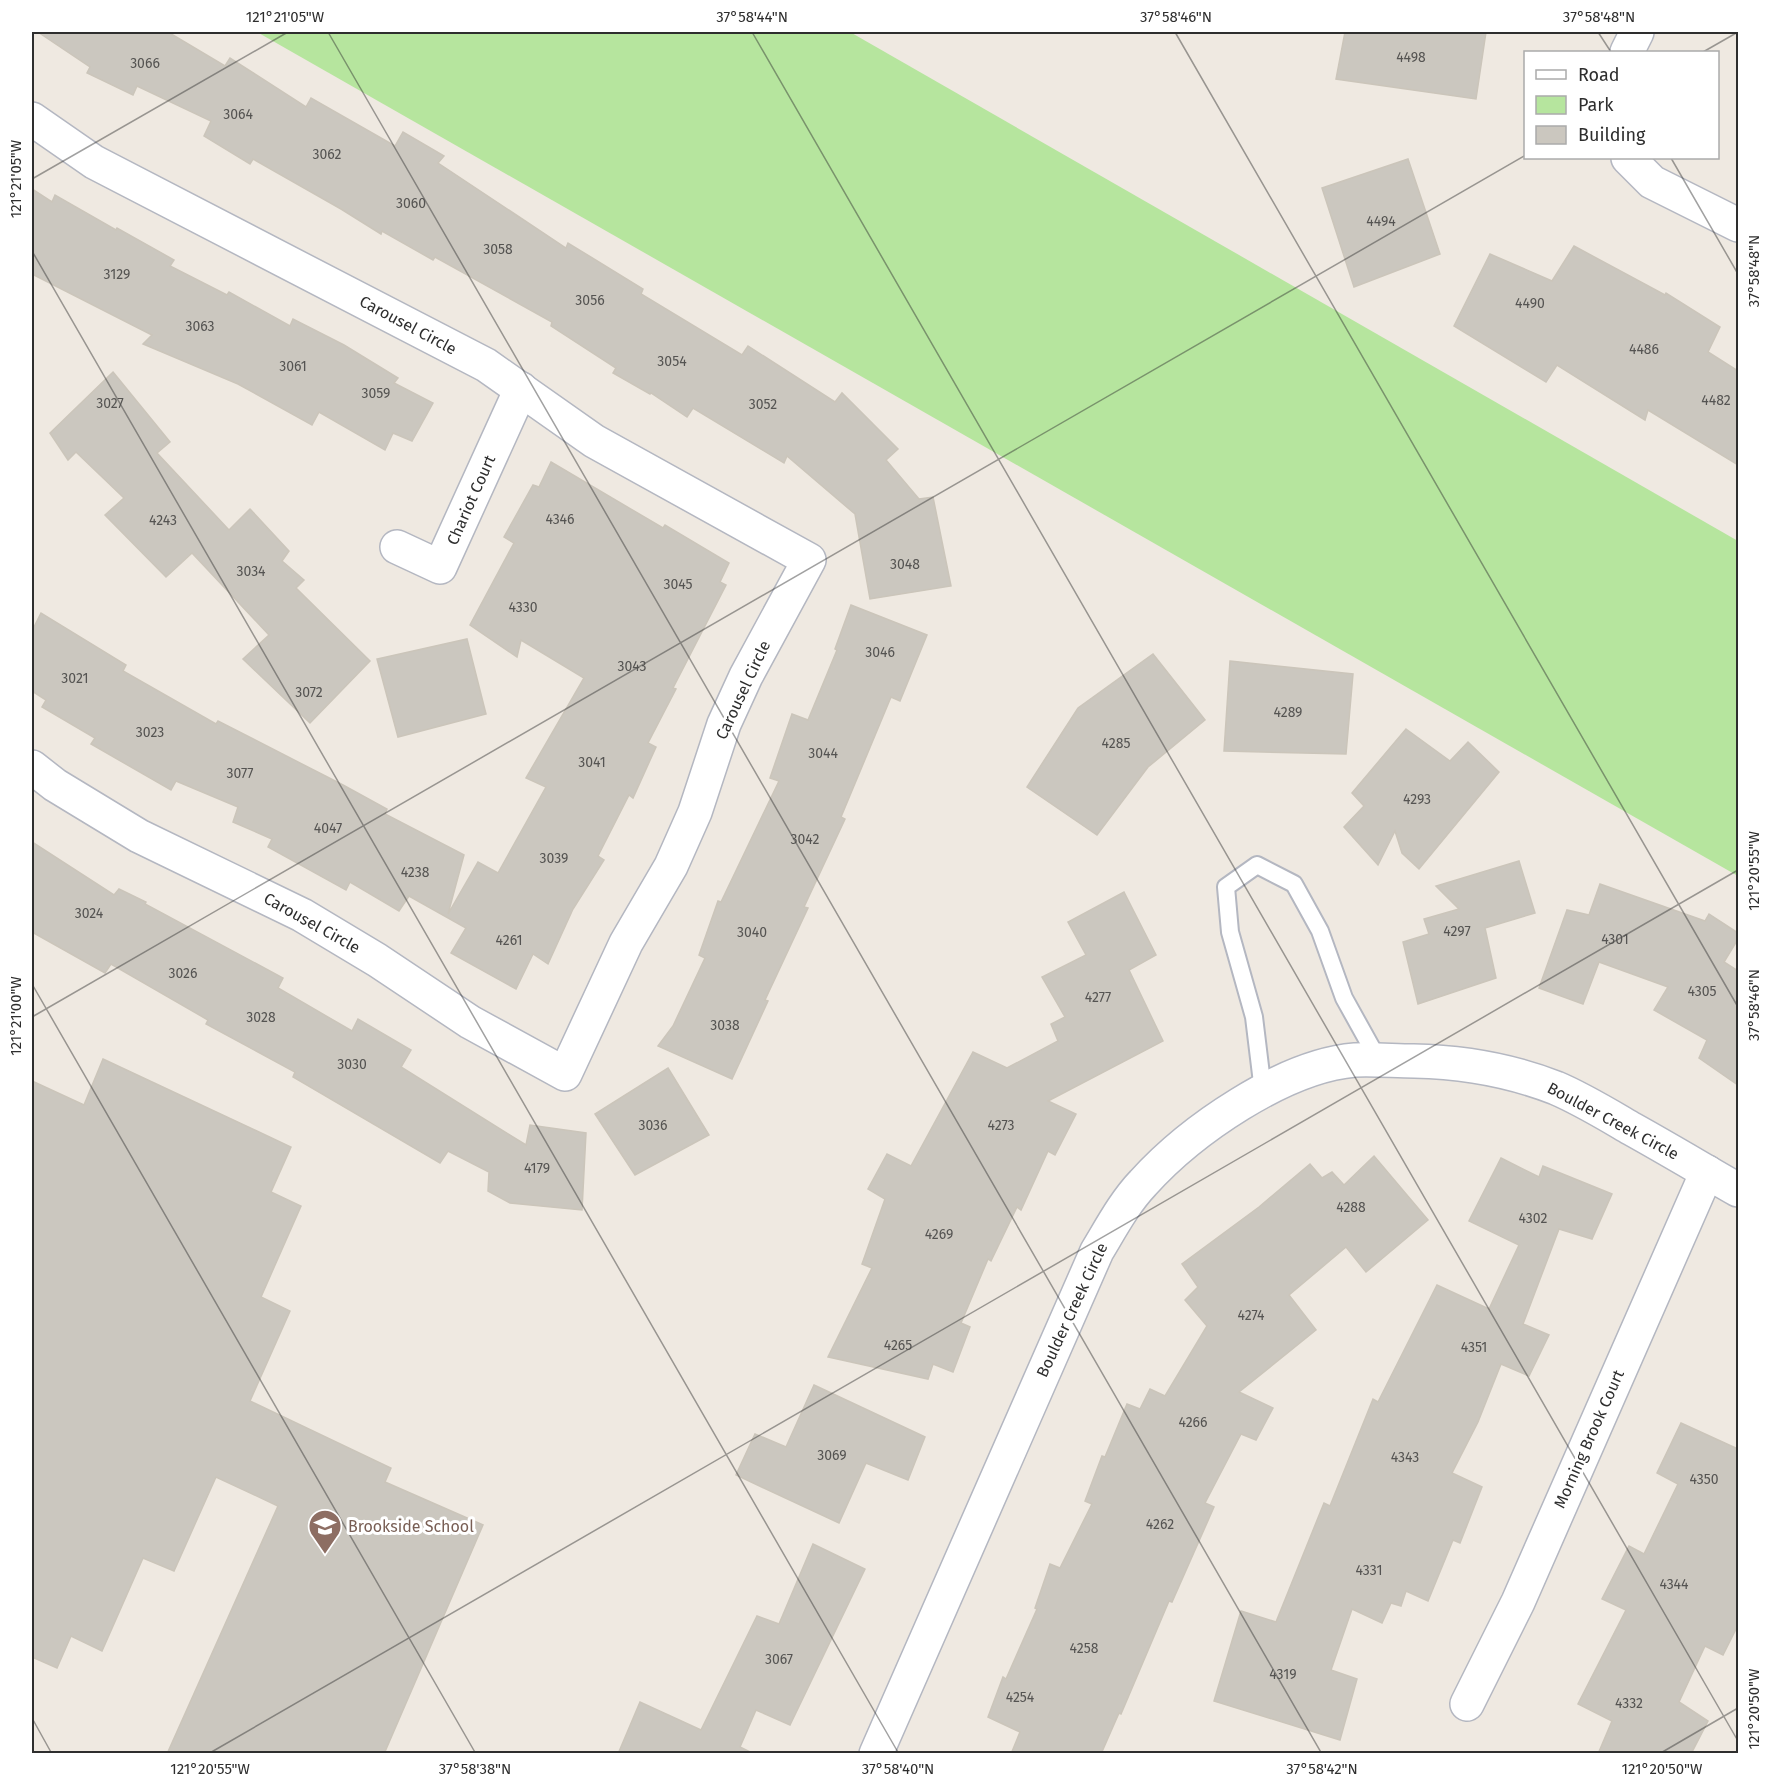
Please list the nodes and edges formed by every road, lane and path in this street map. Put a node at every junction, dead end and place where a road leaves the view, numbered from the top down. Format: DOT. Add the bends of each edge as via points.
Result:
graph roads {
  1 [pos="1637,32"];
  2 [pos="1628,51"];
  3 [pos="32,119"];
  4 [pos="1629,159"];
  5 [pos="1738,225"];
  6 [pos="521,389"];
  7 [pos="398,547"];
  8 [pos="32,767"];
  9 [pos="1379,1061"];
  10 [pos="1263,1091"];
  11 [pos="1707,1172"];
  12 [pos="1738,1190"];
  13 [pos="1467,1704"];
  14 [pos="876,1754"];
  1 -- 2 [label="street"];
  3 -- 6 [label="street, Carousel Circle" via="94,162 486,365"];
  4 -- 5 [label="street" via="1652,182"];
  6 -- 7 [label="street, Chariot Court" via="441,567"];
  6 -- 8 [label="street, Carousel Circle" via="594,441 809,560 746,676 724,724 696,812 671,866 626,943 565,1074 470,1022 302,915 139,836"];
  9 -- 10 [label="street, Boulder Creek Circle" via="1354,1060 1308,1071"];
  9 -- 10 [label="lane" via="1344,998 1320,931 1294,884 1257,865 1226,887 1230,932 1254,1017"];
  9 -- 11 [label="street, Boulder Creek Circle" via="1458,1063 1512,1072 1558,1089"];
  10 -- 14 [label="street, Boulder Creek Circle" via="1193,1136 1141,1184 1097,1251"];
  11 -- 12 [label="street, Boulder Creek Circle"];
  11 -- 13 [label="street, Morning Brook Court" via="1518,1602"];
}
